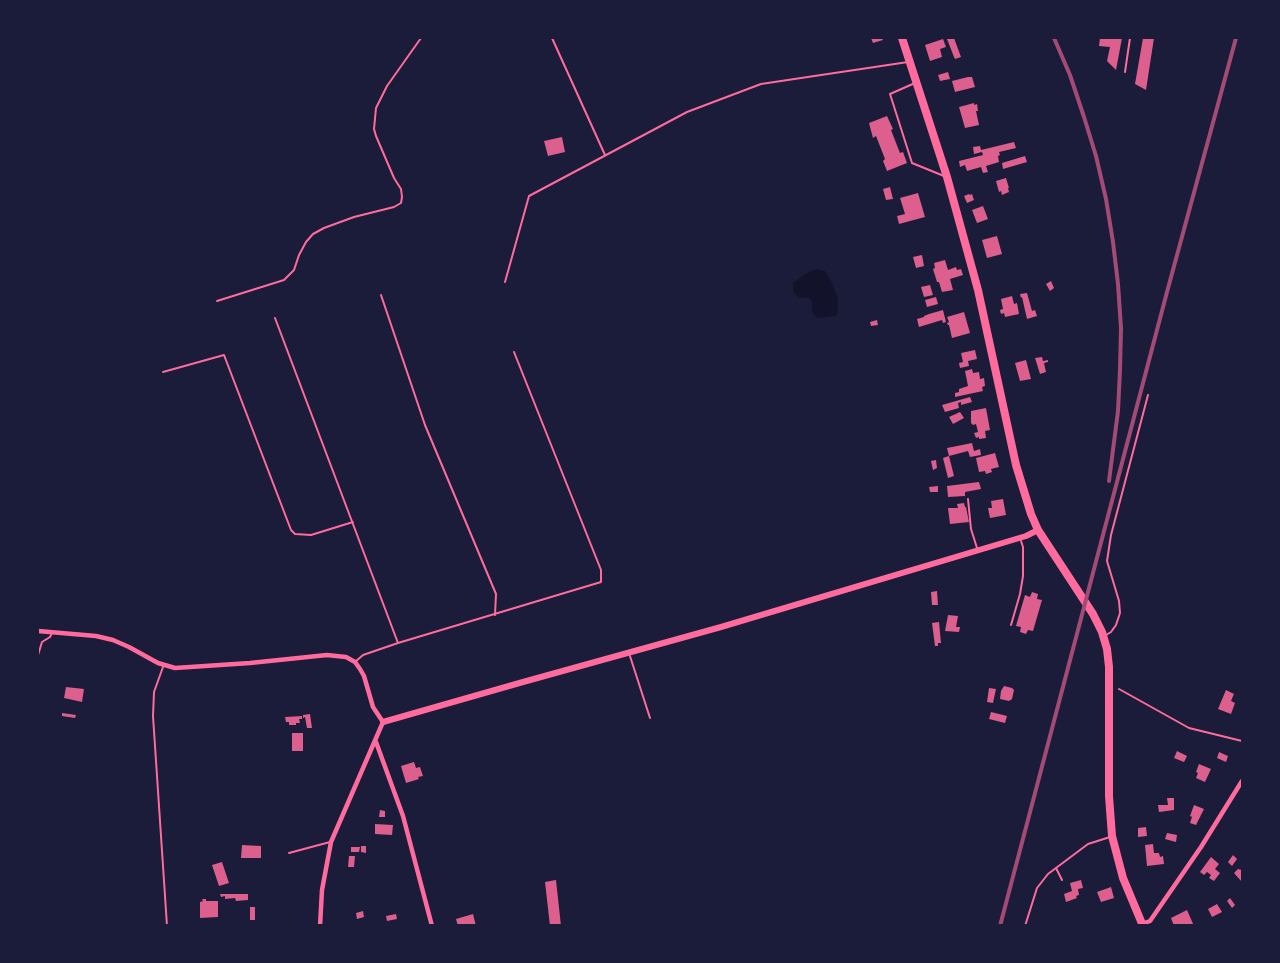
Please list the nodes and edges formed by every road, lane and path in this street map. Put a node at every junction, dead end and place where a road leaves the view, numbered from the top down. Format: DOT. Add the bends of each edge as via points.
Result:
graph roads {
  1 [pos="421,38"];
  2 [pos="552,38"];
  3 [pos="903,38"];
  4 [pos="1130,38"];
  5 [pos="911,61"];
  6 [pos="1125,72"];
  7 [pos="918,82"];
  8 [pos="605,156"];
  9 [pos="947,177"];
  10 [pos="505,282"];
  11 [pos="381,295"];
  12 [pos="217,301"];
  13 [pos="275,318"];
  14 [pos="514,352"];
  15 [pos="163,372"];
  16 [pos="1148,395"];
  17 [pos="968,499"];
  18 [pos="353,522"];
  19 [pos="1038,530"];
  20 [pos="1020,538"];
  21 [pos="978,551"];
  22 [pos="495,615"];
  23 [pos="1011,625"];
  24 [pos="38,631"];
  25 [pos="52,633"];
  26 [pos="1103,636"];
  27 [pos="398,643"];
  28 [pos="629,653"];
  29 [pos="38,655"];
  30 [pos="355,662"];
  31 [pos="164,665"];
  32 [pos="1109,684"];
  33 [pos="650,718"];
  34 [pos="383,722"];
  35 [pos="376,741"];
  36 [pos="1242,741"];
  37 [pos="1242,781"];
  38 [pos="1112,836"];
  39 [pos="331,842"];
  40 [pos="289,853"];
  41 [pos="1056,868"];
  42 [pos="1062,880"];
  43 [pos="1142,925"];
  44 [pos="167,926"];
  45 [pos="320,926"];
  46 [pos="432,926"];
  47 [pos="1025,926"];
  1 -- 12 [label="lane" via="376,108 374,129 401,189 401,203 324,228 306,242 294,270 284,280"];
  2 -- 8 [label="lane"];
  3 -- 5 [label="main road"];
  4 -- 6 [label="lane"];
  5 -- 7 [label="main road"];
  5 -- 8 [label="lane" via="761,84 687,111"];
  7 -- 9 [label="main road"];
  7 -- 9 [label="lane" via="890,94 912,163"];
  8 -- 10 [label="lane" via="529,196"];
  9 -- 19 [label="main road" via="978,290 1016,465"];
  11 -- 22 [label="lane" via="425,425 496,594"];
  13 -- 18 [label="lane"];
  14 -- 22 [label="lane" via="601,570 601,582"];
  15 -- 18 [label="lane" via="224,355 291,530 311,535"];
  16 -- 26 [label="lane" via="1107,561 1120,613 1111,632"];
  17 -- 21 [label="lane"];
  18 -- 27 [label="lane"];
  19 -- 20 [label="street"];
  19 -- 26 [label="main road"];
  20 -- 21 [label="street"];
  20 -- 23 [label="lane" via="1023,576"];
  21 -- 28 [label="street"];
  22 -- 27 [label="lane"];
  24 -- 25 [label="street"];
  25 -- 29 [label="lane" via="42,642"];
  25 -- 31 [label="street" via="113,640"];
  26 -- 32 [label="main road"];
  27 -- 30 [label="lane" via="363,655"];
  28 -- 33 [label="lane"];
  28 -- 34 [label="street"];
  30 -- 31 [label="street" via="327,655 175,668"];
  30 -- 34 [label="street"];
  31 -- 44 [label="lane" via="154,692 153,716"];
  32 -- 36 [label="path" via="1189,728"];
  32 -- 38 [label="main road"];
  34 -- 35 [label="street"];
  35 -- 39 [label="street"];
  35 -- 46 [label="street" via="403,816"];
  37 -- 43 [label="street" via="1150,921"];
  38 -- 41 [label="lane" via="1088,844"];
  38 -- 43 [label="main road"];
  39 -- 40 [label="lane"];
  39 -- 45 [label="street" via="321,890"];
  41 -- 42 [label="lane"];
  41 -- 47 [label="lane" via="1037,888"];
}
